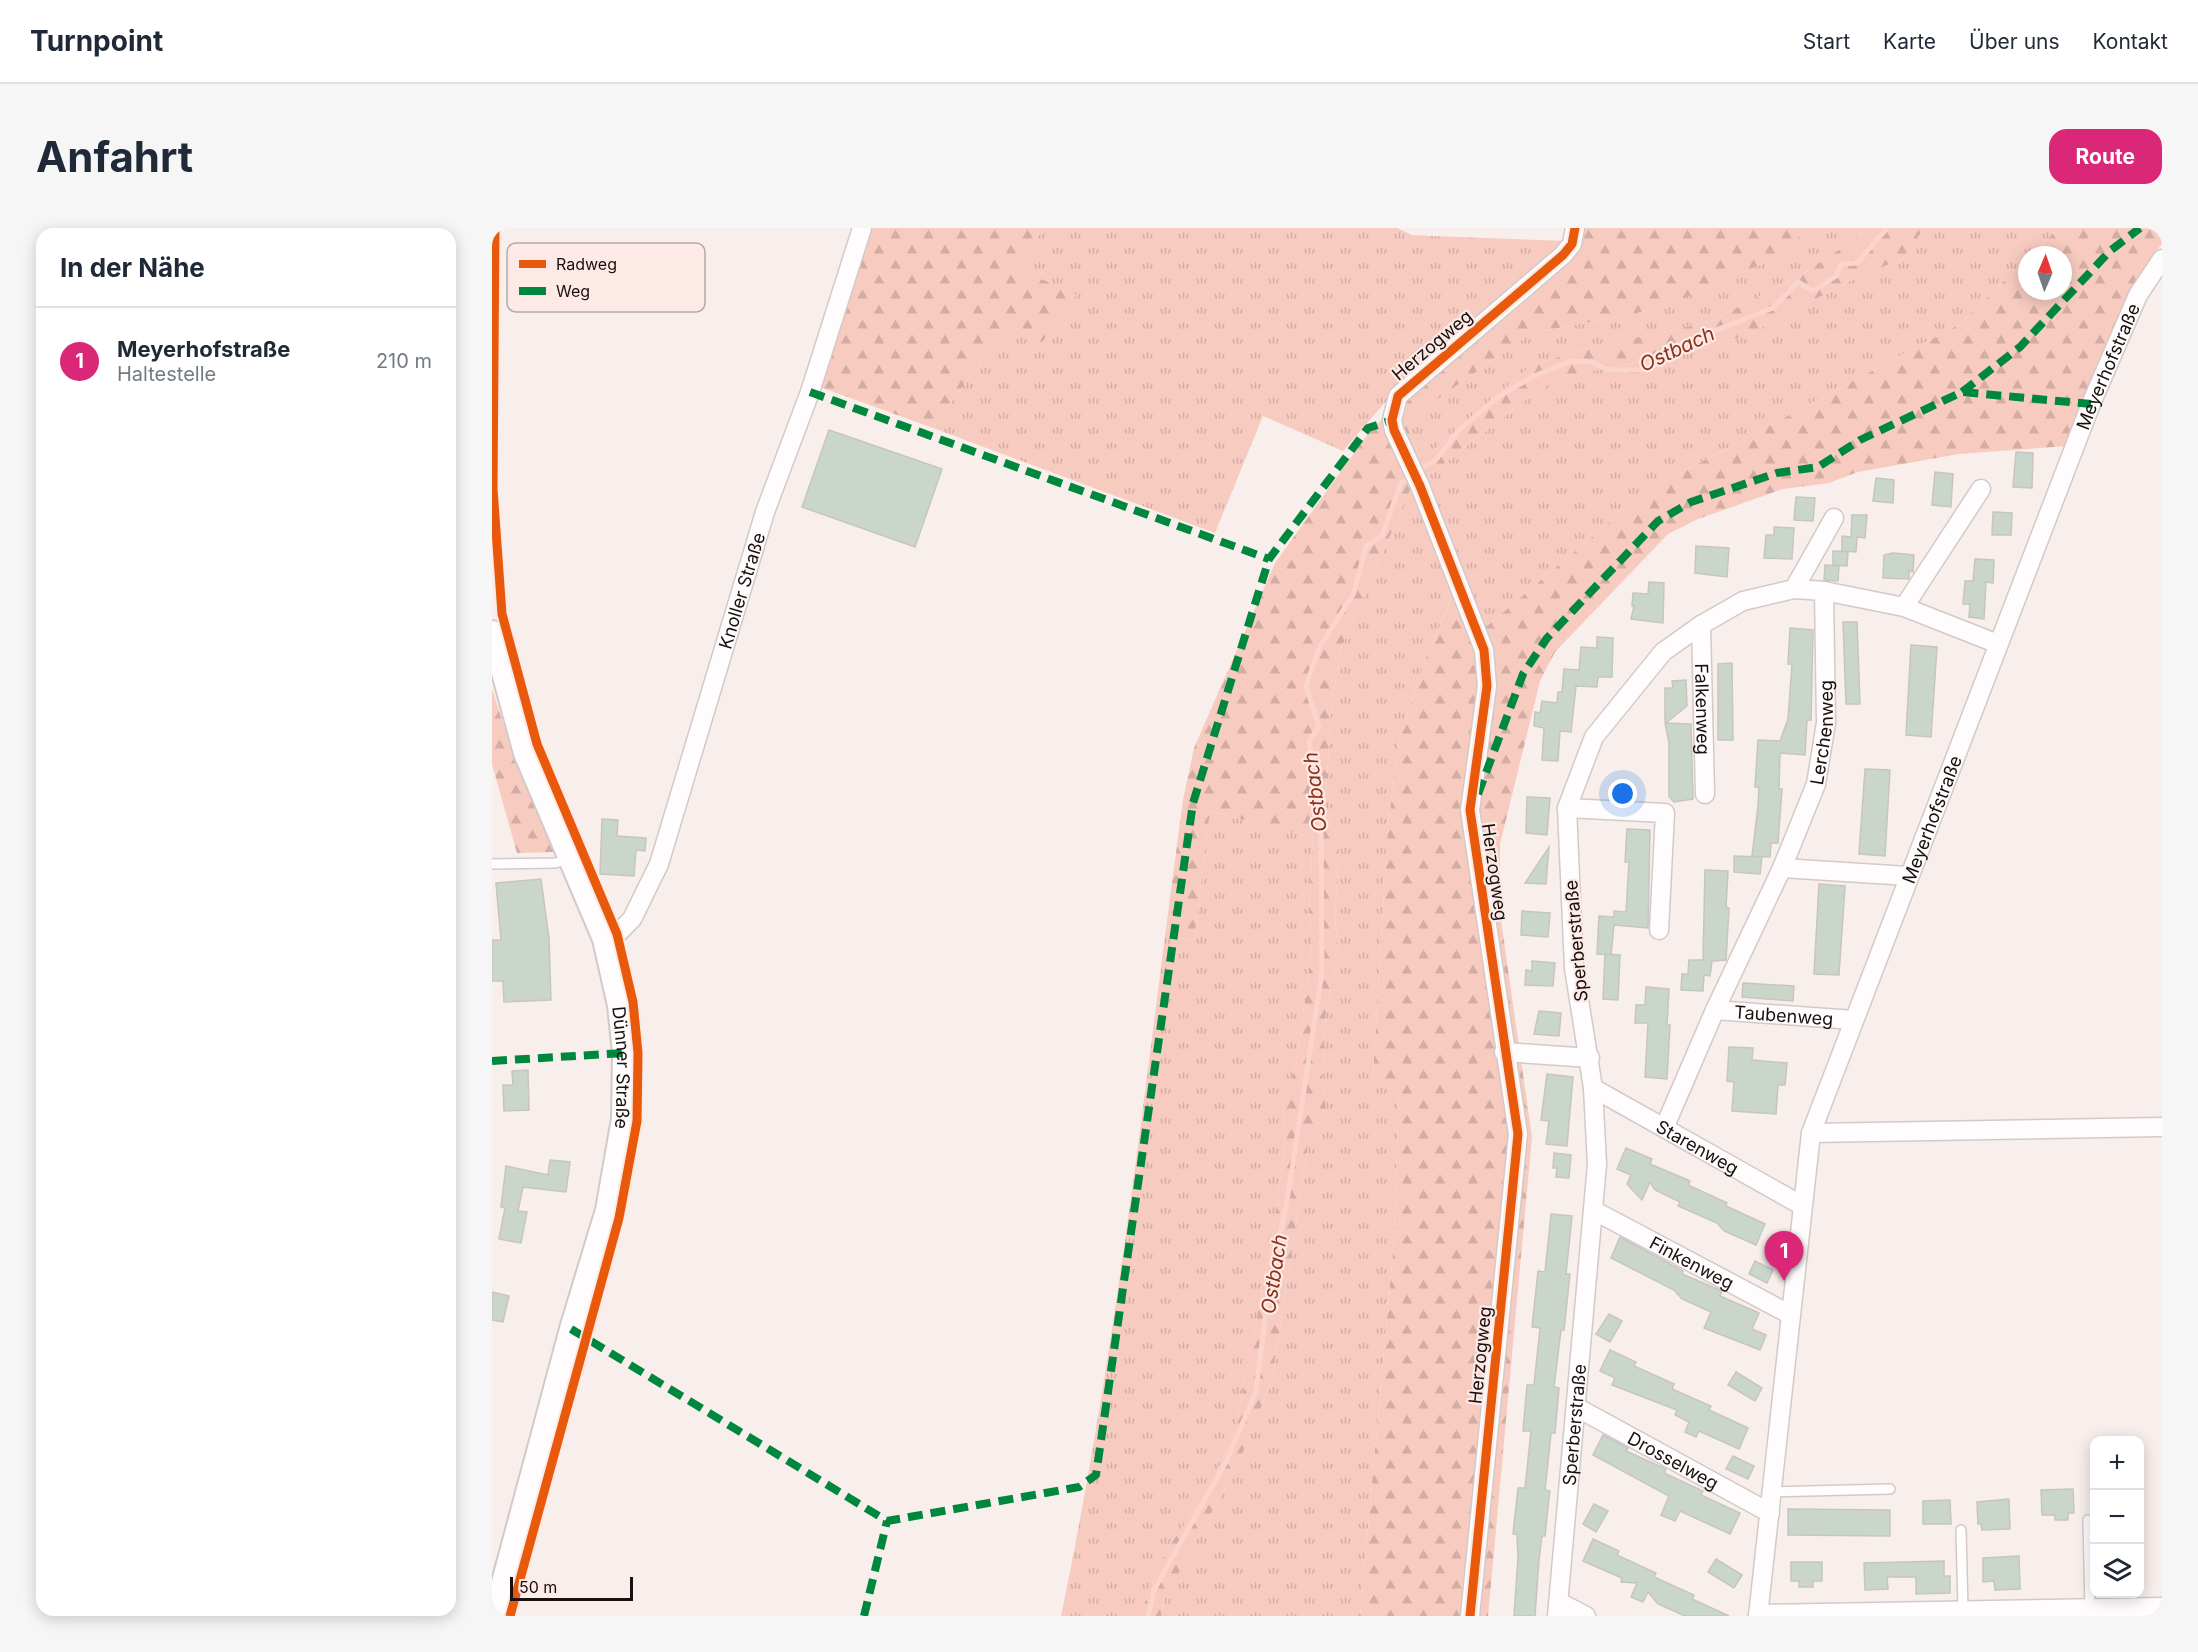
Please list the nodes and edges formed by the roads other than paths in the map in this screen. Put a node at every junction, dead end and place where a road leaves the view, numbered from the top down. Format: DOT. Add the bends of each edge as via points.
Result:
graph roads {
  1 [pos="862,228"];
  2 [pos="1575,228"];
  3 [pos="2162,260"];
  4 [pos="1981,489"];
  5 [pos="1834,518"];
  6 [pos="1794,589"];
  7 [pos="1824,591"];
  8 [pos="1904,607"];
  9 [pos="1701,625"];
  10 [pos="492,632"];
  11 [pos="1998,644"];
  12 [pos="1705,794"];
  13 [pos="1567,808"];
  14 [pos="570,859"];
  15 [pos="492,864"];
  16 [pos="1782,867"];
  17 [pos="1908,876"];
  18 [pos="1659,930"];
  19 [pos="604,939"];
  20 [pos="1715,1010"];
  21 [pos="1854,1020"];
  22 [pos="1504,1052"];
  23 [pos="1590,1058"];
  24 [pos="1593,1088"];
  25 [pos="1665,1126"];
  26 [pos="2162,1127"];
  27 [pos="1811,1133"];
  28 [pos="1801,1205"];
  29 [pos="1593,1210"];
  30 [pos="1791,1315"];
  31 [pos="1576,1407"];
  32 [pos="1890,1489"];
  33 [pos="1773,1492"];
  34 [pos="1770,1513"];
  35 [pos="2088,1520"];
  36 [pos="1961,1530"];
  37 [pos="2162,1607"];
  38 [pos="2090,1608"];
  39 [pos="1558,1609"];
  40 [pos="1963,1610"];
  41 [pos="1758,1615"];
  42 [pos="494,1616"];
  43 [pos="1470,1616"];
  44 [pos="1586,1616"];
  1 -- 19 [label="street, Knoller Straße" via="810,392 765,512 659,864 632,919 617,934"];
  2 -- 22 [label="street, Herzogweg" via="1572,244 1563,255 1398,396 1392,420 1484,650 1487,686 1470,810"];
  3 -- 11 [label="street, Meyerhofstraße" via="2138,295 2091,404"];
  4 -- 8 [label="street"];
  5 -- 6 [label="street"];
  6 -- 7 [label="street, Sperberstraße"];
  6 -- 9 [label="street, Sperberstraße" via="1743,601"];
  7 -- 8 [label="street, Sperberstraße"];
  7 -- 16 [label="street, Lerchenweg" via="1827,723 1816,784"];
  8 -- 11 [label="street, Sperberstraße"];
  9 -- 12 [label="street, Falkenweg"];
  9 -- 13 [label="street, Sperberstraße" via="1663,652 1594,737"];
  10 -- 14 [label="street, Dünner Straße" via="525,753"];
  11 -- 17 [label="street, Meyerhofstraße"];
  13 -- 18 [label="street" via="1665,813"];
  13 -- 23 [label="street, Sperberstraße" via="1575,968"];
  14 -- 15 [label="lane" via="555,864"];
  14 -- 19 [label="street, Dünner Straße"];
  16 -- 17 [label="street"];
  16 -- 20 [label="street, Lerchenweg"];
  17 -- 21 [label="street, Meyerhofstraße"];
  19 -- 42 [label="street, Dünner Straße" via="620,1015 623,1119 607,1210"];
  20 -- 21 [label="street, Taubenweg"];
  20 -- 25 [label="street, Lerchenweg"];
  21 -- 27 [label="street, Meyerhofstraße"];
  22 -- 23 [label="street"];
  22 -- 43 [label="street, Herzogweg" via="1518,1134"];
  23 -- 24 [label="street, Sperberstraße"];
  24 -- 25 [label="street, Starenweg"];
  24 -- 29 [label="street, Sperberstraße" via="1597,1164"];
  25 -- 28 [label="street, Starenweg"];
  26 -- 27 [label="street"];
  27 -- 28 [label="street, Meyerhofstraße"];
  28 -- 30 [label="street, Meyerhofstraße"];
  29 -- 30 [label="street, Finkenweg"];
  29 -- 31 [label="street, Sperberstraße"];
  30 -- 33 [label="street, Meyerhofstraße"];
  31 -- 34 [label="street, Drosselweg"];
  31 -- 39 [label="street, Sperberstraße"];
  32 -- 33 [label="lane"];
  33 -- 34 [label="street, Meyerhofstraße"];
  34 -- 41 [label="street, Meyerhofstraße"];
  35 -- 38 [label="lane"];
  36 -- 40 [label="lane"];
  37 -- 38 [label="street"];
  38 -- 40 [label="street"];
  39 -- 44 [label="street"];
  40 -- 41 [label="street"];
}
